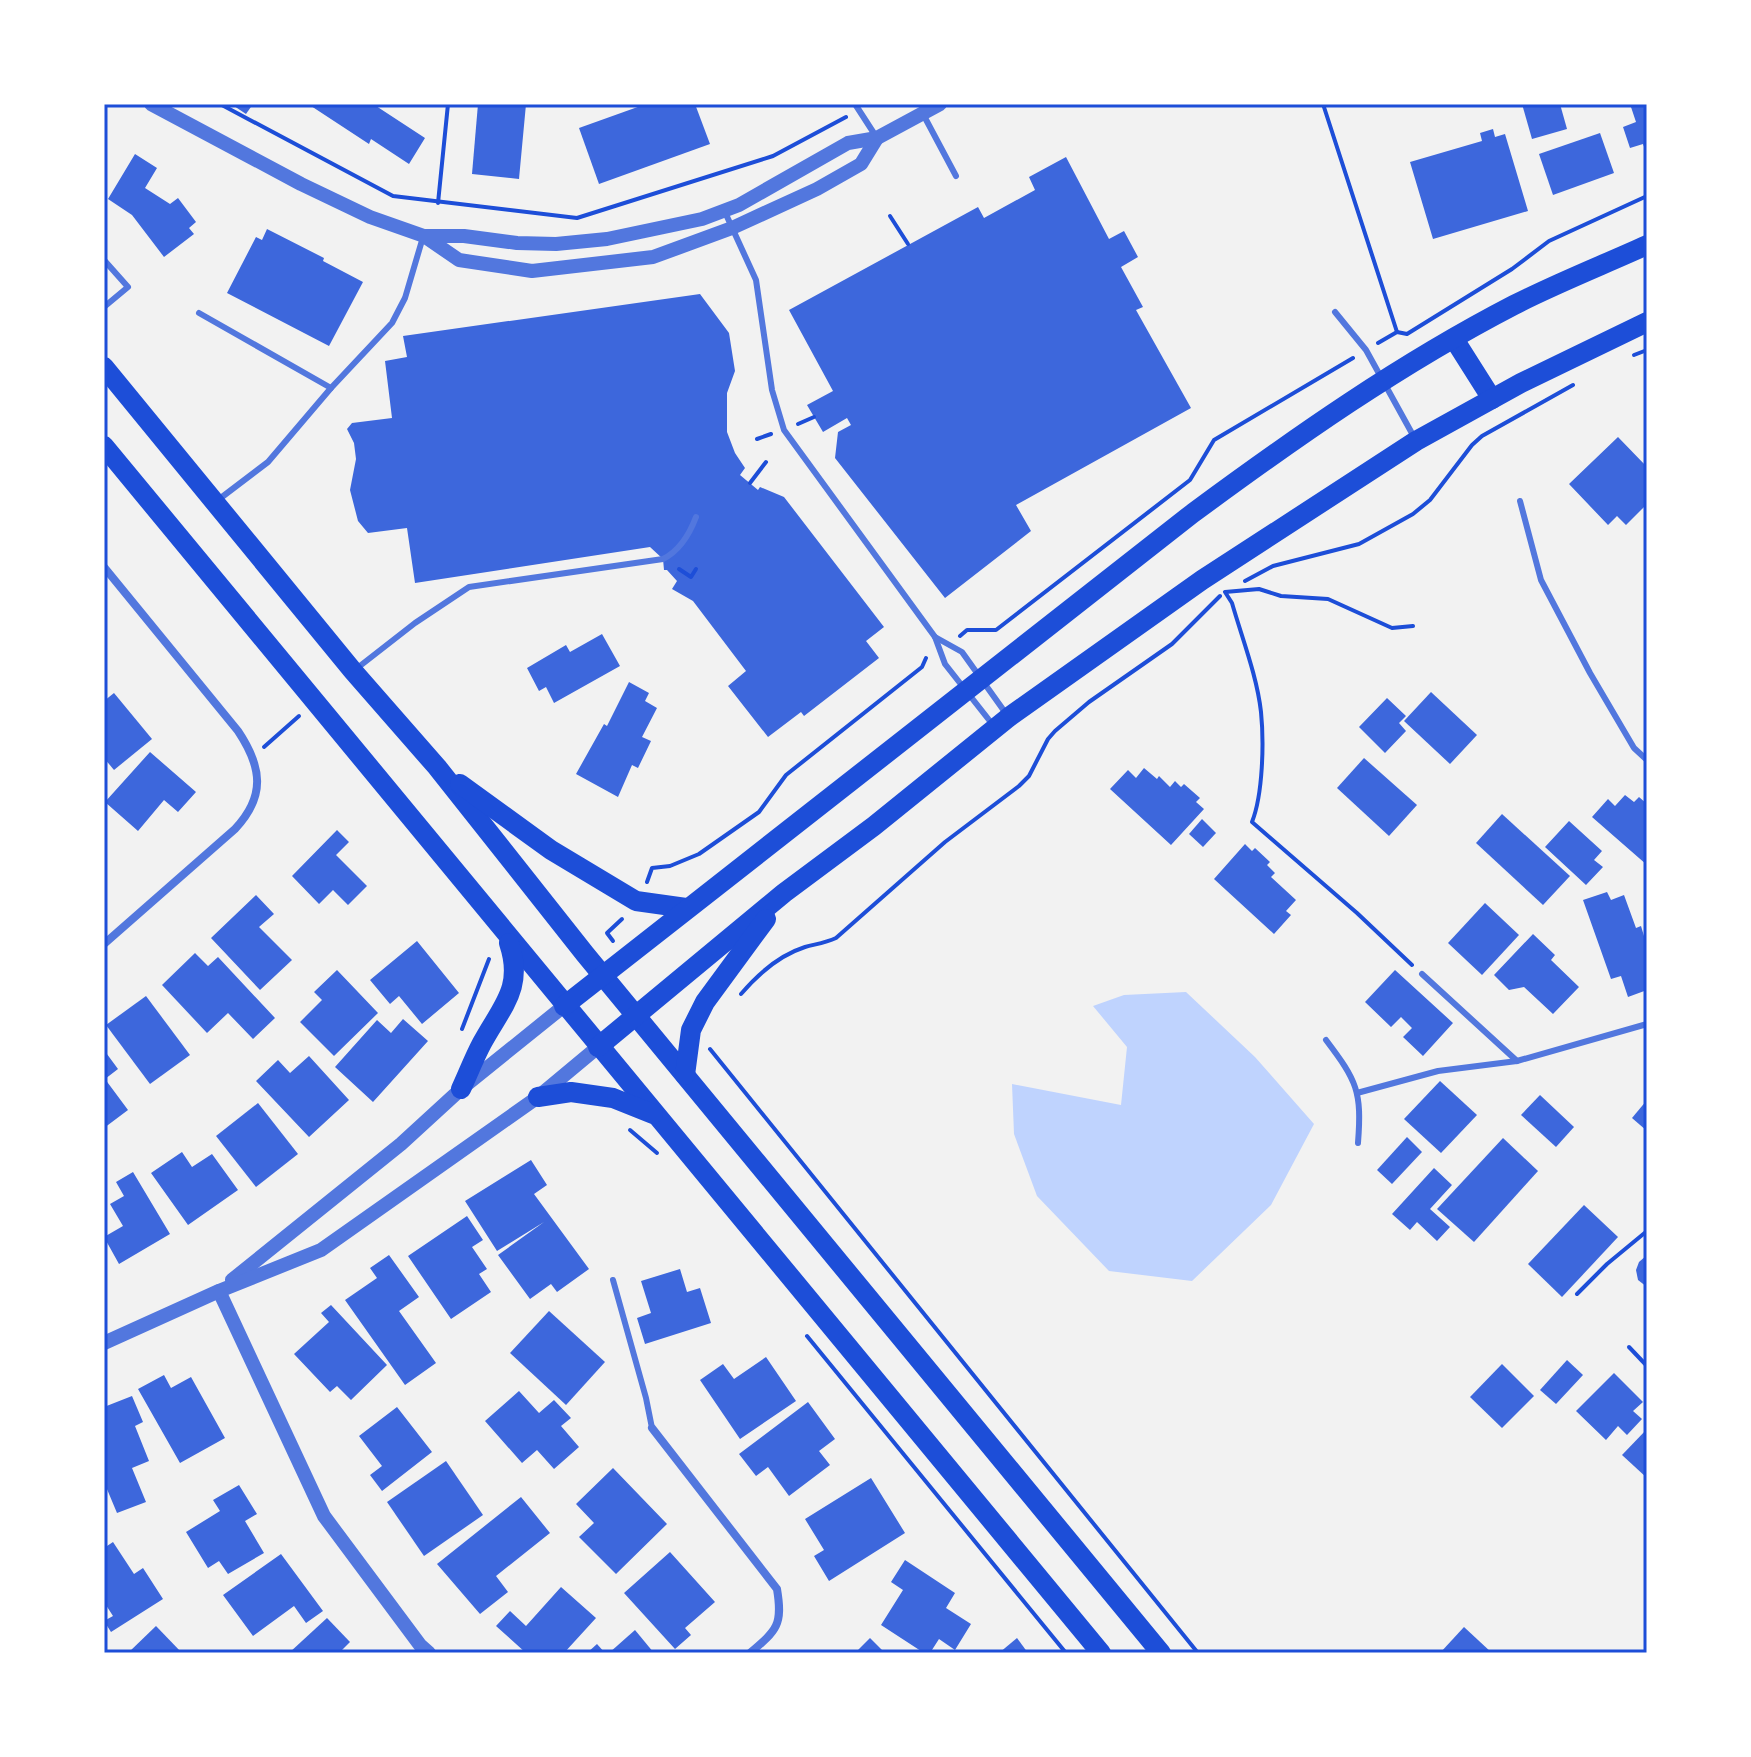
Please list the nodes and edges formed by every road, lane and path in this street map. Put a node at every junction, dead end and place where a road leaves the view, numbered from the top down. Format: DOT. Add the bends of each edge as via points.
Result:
graph roads {
  1 [pos="151,104"];
  2 [pos="220,104"];
  3 [pos="448,104"];
  4 [pos="940,104"];
  5 [pos="1323,104"];
  6 [pos="857,107"];
  7 [pos="923,114"];
  8 [pos="877,138"];
  9 [pos="956,176"];
  10 [pos="1647,196"];
  11 [pos="438,203"];
  12 [pos="724,210"];
  13 [pos="890,216"];
  14 [pos="732,228"];
  15 [pos="424,236"];
  16 [pos="908,244"];
  17 [pos="1647,245"];
  18 [pos="104,260"];
  19 [pos="104,307"];
  20 [pos="1335,312"];
  21 [pos="199,313"];
  22 [pos="1647,322"];
  23 [pos="1397,332"];
  24 [pos="1454,339"];
  25 [pos="1366,350"];
  26 [pos="1647,350"];
  27 [pos="1624,358"];
  28 [pos="104,367"];
  29 [pos="1585,378"];
  30 [pos="1383,380"];
  31 [pos="331,388"];
  32 [pos="1492,399"];
  33 [pos="1416,441"];
  34 [pos="104,446"];
  35 [pos="766,462"];
  36 [pos="750,483"];
  37 [pos="1520,501"];
  38 [pos="215,502"];
  39 [pos="696,517"];
  40 [pos="104,567"];
  41 [pos="679,569"];
  42 [pos="696,569"];
  43 [pos="1225,592"];
  44 [pos="1413,626"];
  45 [pos="935,637"];
  46 [pos="948,644"];
  47 [pos="940,649"];
  48 [pos="353,671"];
  49 [pos="973,684"];
  50 [pos="299,716"];
  51 [pos="1002,723"];
  52 [pos="253,756"];
  53 [pos="1647,760"];
  54 [pos="437,767"];
  55 [pos="652,868"];
  56 [pos="784,893"];
  57 [pos="686,908"];
  58 [pos="507,935"];
  59 [pos="104,944"];
  60 [pos="492,952"];
  61 [pos="1422,974"];
  62 [pos="602,975"];
  63 [pos="737,999"];
  64 [pos="564,1006"];
  65 [pos="636,1017"];
  66 [pos="1647,1024"];
  67 [pos="691,1030"];
  68 [pos="458,1040"];
  69 [pos="1326,1040"];
  70 [pos="598,1047"];
  71 [pos="1517,1061"];
  72 [pos="685,1075"];
  73 [pos="461,1089"];
  74 [pos="1357,1093"];
  75 [pos="538,1097"];
  76 [pos="657,1115"];
  77 [pos="639,1136"];
  78 [pos="1358,1143"];
  79 [pos="666,1164"];
  80 [pos="1647,1231"];
  81 [pos="613,1280"];
  82 [pos="219,1291"];
  83 [pos="1577,1294"];
  84 [pos="805,1333"];
  85 [pos="104,1343"];
  86 [pos="1629,1347"];
  87 [pos="1647,1366"];
  88 [pos="652,1428"];
  89 [pos="429,1653"];
  90 [pos="750,1653"];
  91 [pos="1066,1653"];
  92 [pos="1101,1653"];
  93 [pos="1161,1653"];
  94 [pos="1198,1653"];
  1 -- 15 [label="street" via="301,184"];
  2 -- 11 [label="path" via="393,196"];
  3 -- 11 [label="path"];
  4 -- 7 [label="street"];
  5 -- 23 [label="path"];
  6 -- 8 [label="lane"];
  6 -- 11 [label="path" via="773,156 577,218"];
  7 -- 8 [label="street"];
  7 -- 9 [label="lane"];
  8 -- 12 [label="street" via="848,143"];
  8 -- 14 [label="street" via="861,164"];
  10 -- 23 [label="path" via="1549,241 1407,334"];
  12 -- 14 [label="lane"];
  12 -- 15 [label="street" via="651,231 569,243"];
  13 -- 16 [label="path"];
  14 -- 15 [label="street" via="653,257 532,271 459,260"];
  14 -- 45 [label="lane" via="756,280 772,390 784,430"];
  15 -- 31 [label="lane" via="392,323"];
  17 -- 24 [label="main road" via="1515,304"];
  18 -- 19 [label="lane" via="128,287"];
  20 -- 25 [label="lane"];
  21 -- 31 [label="lane"];
  22 -- 32 [label="main road"];
  23 -- 25 [label="path"];
  24 -- 30 [label="main road"];
  24 -- 32 [label="main road"];
  25 -- 30 [label="lane"];
  25 -- 46 [label="path" via="1214,440 1190,480 996,630 967,630"];
  26 -- 27 [label="path"];
  28 -- 38 [label="main road"];
  29 -- 43 [label="path" via="1482,436 1413,514 1359,544 1273,566"];
  30 -- 33 [label="lane"];
  30 -- 49 [label="main road" via="1228,487"];
  31 -- 38 [label="lane" via="268,462"];
  32 -- 33 [label="main road"];
  33 -- 51 [label="main road" via="1215,571"];
  34 -- 58 [label="main road"];
  35 -- 36 [label="path"];
  37 -- 53 [label="lane" via="1541,580 1634,748"];
  38 -- 48 [label="main road"];
  39 -- 48 [label="lane" via="689,533 663,559 469,587"];
  40 -- 52 [label="street"];
  41 -- 42 [label="path" via="691,577"];
  43 -- 44 [label="path" via="1259,589 1328,599 1392,628"];
  43 -- 61 [label="path" via="1261,711 1260,784 1252,822"];
  43 -- 63 [label="path" via="1172,644 1055,731 1029,776 1005,798 945,842 836,938 790,953"];
  45 -- 46 [label="lane"];
  45 -- 47 [label="lane"];
  46 -- 49 [label="lane" via="962,652"];
  47 -- 49 [label="lane" via="945,664"];
  47 -- 55 [label="path" via="786,775 759,812 699,854"];
  48 -- 54 [label="main road"];
  49 -- 51 [label="lane"];
  49 -- 51 [label="lane"];
  49 -- 57 [label="main road"];
  50 -- 52 [label="path"];
  51 -- 56 [label="main road"];
  52 -- 59 [label="street" via="258,791 244,820"];
  54 -- 57 [label="main road" via="551,850 636,901"];
  54 -- 62 [label="main road"];
  56 -- 65 [label="main road"];
  56 -- 67 [label="main road" via="705,1002"];
  57 -- 62 [label="main road"];
  58 -- 64 [label="main road"];
  58 -- 73 [label="main road" via="517,971 504,1008"];
  60 -- 68 [label="path"];
  61 -- 71 [label="lane"];
  62 -- 64 [label="main road"];
  62 -- 65 [label="main road"];
  64 -- 70 [label="main road"];
  64 -- 73 [label="street"];
  65 -- 70 [label="main road"];
  65 -- 72 [label="main road"];
  66 -- 71 [label="lane"];
  67 -- 72 [label="main road"];
  67 -- 94 [label="path"];
  69 -- 74 [label="lane" via="1353,1075"];
  70 -- 75 [label="street"];
  70 -- 76 [label="main road"];
  71 -- 74 [label="lane" via="1438,1071"];
  72 -- 93 [label="main road"];
  73 -- 82 [label="street"];
  74 -- 78 [label="lane"];
  75 -- 76 [label="main road" via="571,1092 613,1098"];
  75 -- 82 [label="street" via="321,1250"];
  76 -- 92 [label="main road"];
  77 -- 79 [label="path"];
  80 -- 83 [label="path"];
  81 -- 88 [label="lane"];
  82 -- 85 [label="street"];
  82 -- 89 [label="street" via="324,1516"];
  84 -- 91 [label="path"];
  86 -- 87 [label="path"];
  88 -- 90 [label="street" via="777,1589 781,1614 774,1632"];
}
